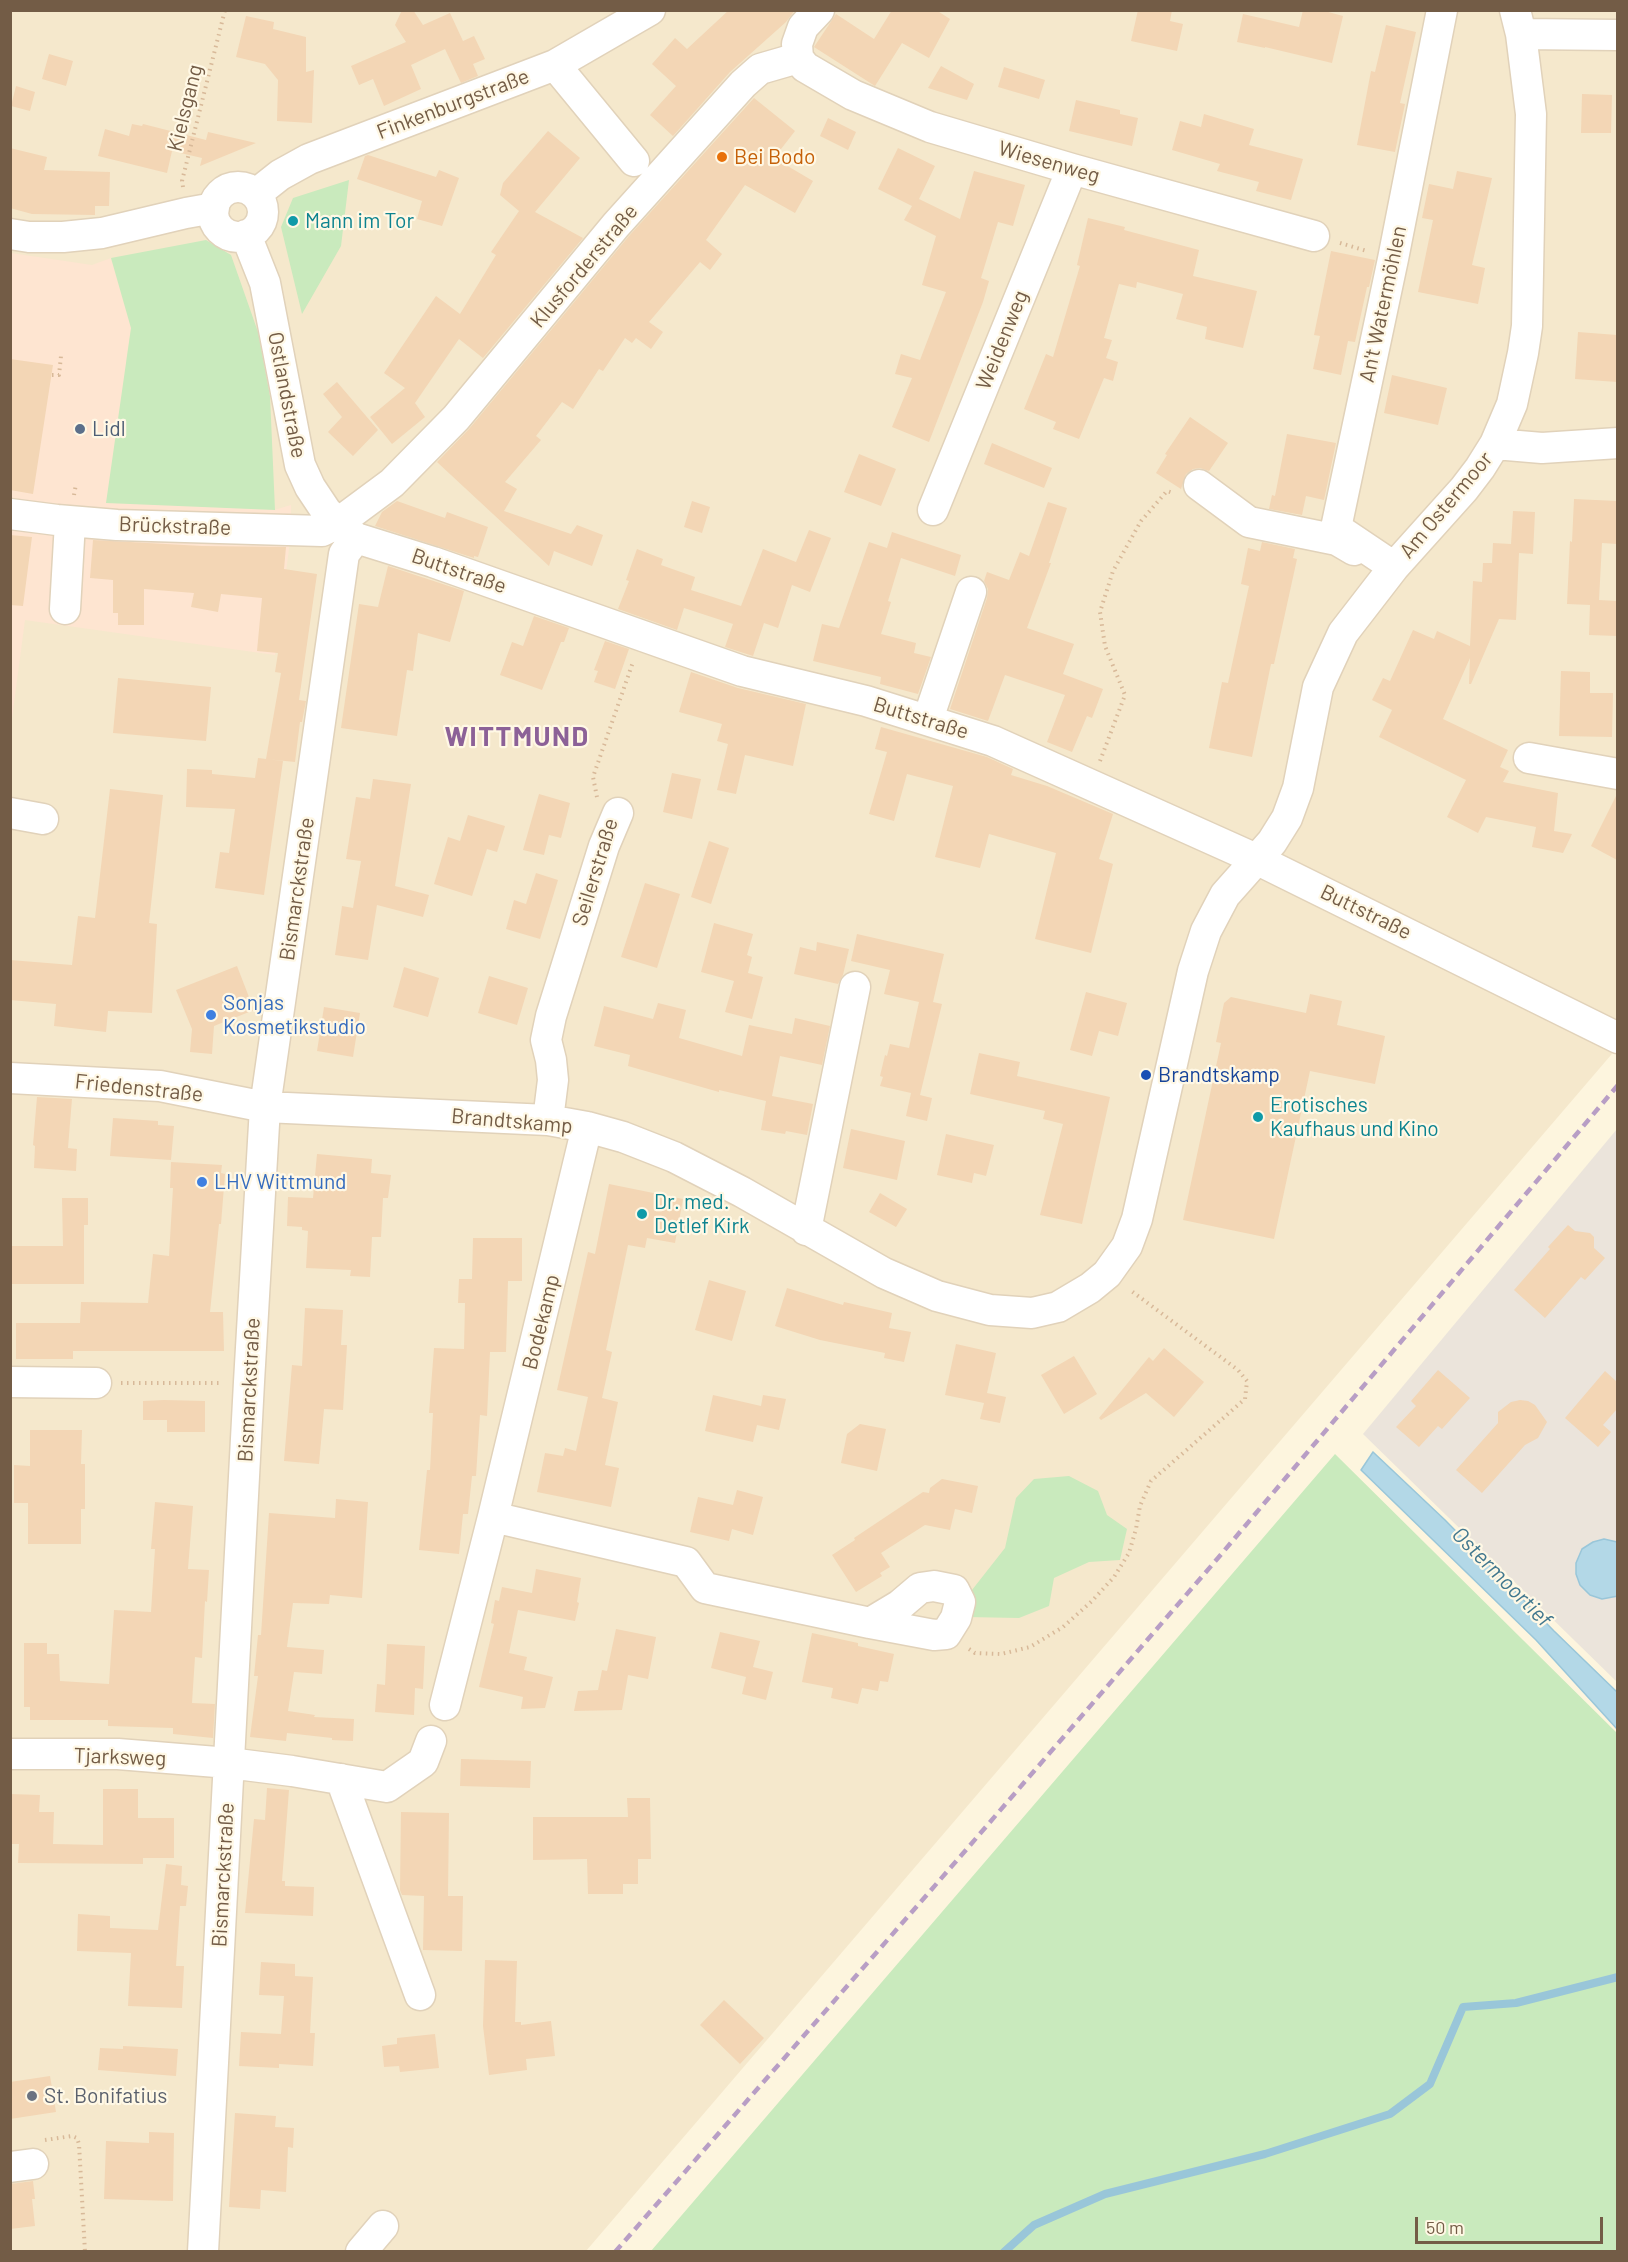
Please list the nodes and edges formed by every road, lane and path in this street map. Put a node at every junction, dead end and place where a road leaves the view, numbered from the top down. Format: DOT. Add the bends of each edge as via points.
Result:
graph roads {
  1 [pos="225,10"];
  2 [pos="650,10"];
  3 [pos="819,10"];
  4 [pos="1442,10"];
  5 [pos="1518,22"];
  6 [pos="1617,35"];
  7 [pos="798,58"];
  8 [pos="555,65"];
  9 [pos="634,161"];
  10 [pos="1072,169"];
  11 [pos="256,194"];
  12 [pos="200,210"];
  13 [pos="10,234"];
  14 [pos="246,236"];
  15 [pos="1314,236"];
  16 [pos="1394,259"];
  17 [pos="61,356"];
  18 [pos="51,375"];
  19 [pos="1617,443"];
  20 [pos="1496,444"];
  21 [pos="1199,485"];
  22 [pos="933,510"];
  23 [pos="10,514"];
  24 [pos="70,522"];
  25 [pos="347,530"];
  26 [pos="1392,570"];
  27 [pos="971,592"];
  28 [pos="64,609"];
  29 [pos="642,636"];
  30 [pos="928,719"];
  31 [pos="1529,758"];
  32 [pos="1617,774"];
  33 [pos="1091,784"];
  34 [pos="10,813"];
  35 [pos="618,813"];
  36 [pos="43,819"];
  37 [pos="1256,859"];
  38 [pos="855,987"];
  39 [pos="1617,1038"];
  40 [pos="10,1078"];
  41 [pos="266,1107"];
  42 [pos="548,1120"];
  43 [pos="587,1127"];
  44 [pos="806,1230"];
  45 [pos="1107,1274"];
  46 [pos="10,1382"];
  47 [pos="249,1382"];
  48 [pos="96,1383"];
  49 [pos="493,1517"];
  50 [pos="870,1623"];
  51 [pos="946,1634"];
  52 [pos="445,1705"];
  53 [pos="431,1741"];
  54 [pos="10,1754"];
  55 [pos="229,1763"];
  56 [pos="341,1779"];
  57 [pos="420,1995"];
  58 [pos="77,2138"];
  59 [pos="383,2226"];
  60 [pos="85,2252"];
  61 [pos="203,2252"];
  62 [pos="361,2252"];
  1 -- 12 [label="path, Kielsgang" via="182,181"];
  2 -- 8 [label="street, Finkenburgstraße"];
  3 -- 7 [label="street" via="803,27 797,44"];
  4 -- 16 [label="street, An't Watermöhlen"];
  5 -- 6 [label="street"];
  5 -- 20 [label="street, Am Ostermoor" via="1531,114 1527,326 1512,404"];
  7 -- 10 [label="street, Wiesenweg" via="821,78 895,114"];
  7 -- 25 [label="street, Klusforderstraße" via="760,69 743,84 616,225 456,418"];
  8 -- 9 [label="street"];
  8 -- 11 [label="street, Finkenburgstraße" via="309,159"];
  10 -- 15 [label="street, Wiesenweg"];
  10 -- 22 [label="street, Weidenweg"];
  11 -- 12 [label="street" via="247,188 227,189"];
  11 -- 14 [label="street" via="262,203 262,216 255,231"];
  12 -- 13 [label="street" via="102,233 63,237"];
  12 -- 14 [label="street" via="222,231"];
  14 -- 25 [label="street, Ostlandstraße" via="265,283 300,465 326,510"];
  15 -- 16 [label="path"];
  16 -- 26 [label="street, An't Watermöhlen" via="1336,528"];
  17 -- 18 [label="path" via="59,375"];
  19 -- 20 [label="street" via="1542,448"];
  20 -- 26 [label="street, Am Ostermoor" via="1464,489"];
  21 -- 26 [label="street" via="1249,522 1337,540"];
  21 -- 33 [label="path" via="1183,495 1167,491 1141,521 1113,571 1100,612 1105,646 1125,695"];
  23 -- 24 [label="street, Brückstraße"];
  24 -- 25 [label="street, Brückstraße"];
  24 -- 28 [label="street"];
  25 -- 29 [label="street, Buttstraße"];
  25 -- 41 [label="street, Bismarckstraße"];
  26 -- 37 [label="street, Am Ostermoor" via="1343,633 1318,687 1298,788 1287,818"];
  27 -- 30 [label="street"];
  29 -- 30 [label="street, Buttstraße" via="742,671"];
  29 -- 35 [label="path, Seilerstraße" via="593,777 596,796"];
  30 -- 33 [label="street, Buttstraße" via="993,741"];
  31 -- 32 [label="street"];
  33 -- 37 [label="street, Buttstraße"];
  34 -- 36 [label="street"];
  35 -- 42 [label="street, Seilerstraße" via="551,1016 546,1040 553,1080"];
  37 -- 39 [label="street, Buttstraße"];
  37 -- 45 [label="street, Brandtskamp" via="1225,895 1206,931 1192,971 1137,1219 1127,1246"];
  38 -- 44 [label="street"];
  40 -- 41 [label="street, Friedenstraße" via="160,1086"];
  41 -- 42 [label="street, Brandtskamp"];
  41 -- 47 [label="street, Bismarckstraße"];
  42 -- 43 [label="street, Brandtskamp"];
  43 -- 44 [label="street, Brandtskamp" via="674,1157"];
  43 -- 49 [label="street, Bodekamp"];
  44 -- 45 [label="street, Brandtskamp" via="884,1273 937,1296 990,1310 1032,1313 1058,1307"];
  45 -- 51 [label="path" via="1238,1370 1247,1381 1245,1399 1151,1481 1140,1506 1129,1553 1114,1577 1063,1627 1030,1647 1001,1654 975,1653"];
  46 -- 48 [label="street"];
  47 -- 48 [label="path"];
  47 -- 55 [label="street, Bismarckstraße"];
  49 -- 50 [label="street" via="686,1562 705,1588"];
  49 -- 52 [label="street, Bodekamp"];
  50 -- 51 [label="street"];
  50 -- 51 [label="street" via="920,1588 934,1586 954,1590 960,1602"];
  53 -- 56 [label="street, Tjarksweg" via="420,1765 387,1787"];
  54 -- 55 [label="street, Tjarksweg" via="118,1755"];
  55 -- 56 [label="street, Tjarksweg"];
  55 -- 61 [label="street, Bismarckstraße"];
  56 -- 57 [label="street"];
  58 -- 60 [label="path"];
  59 -- 62 [label="street"];
}
